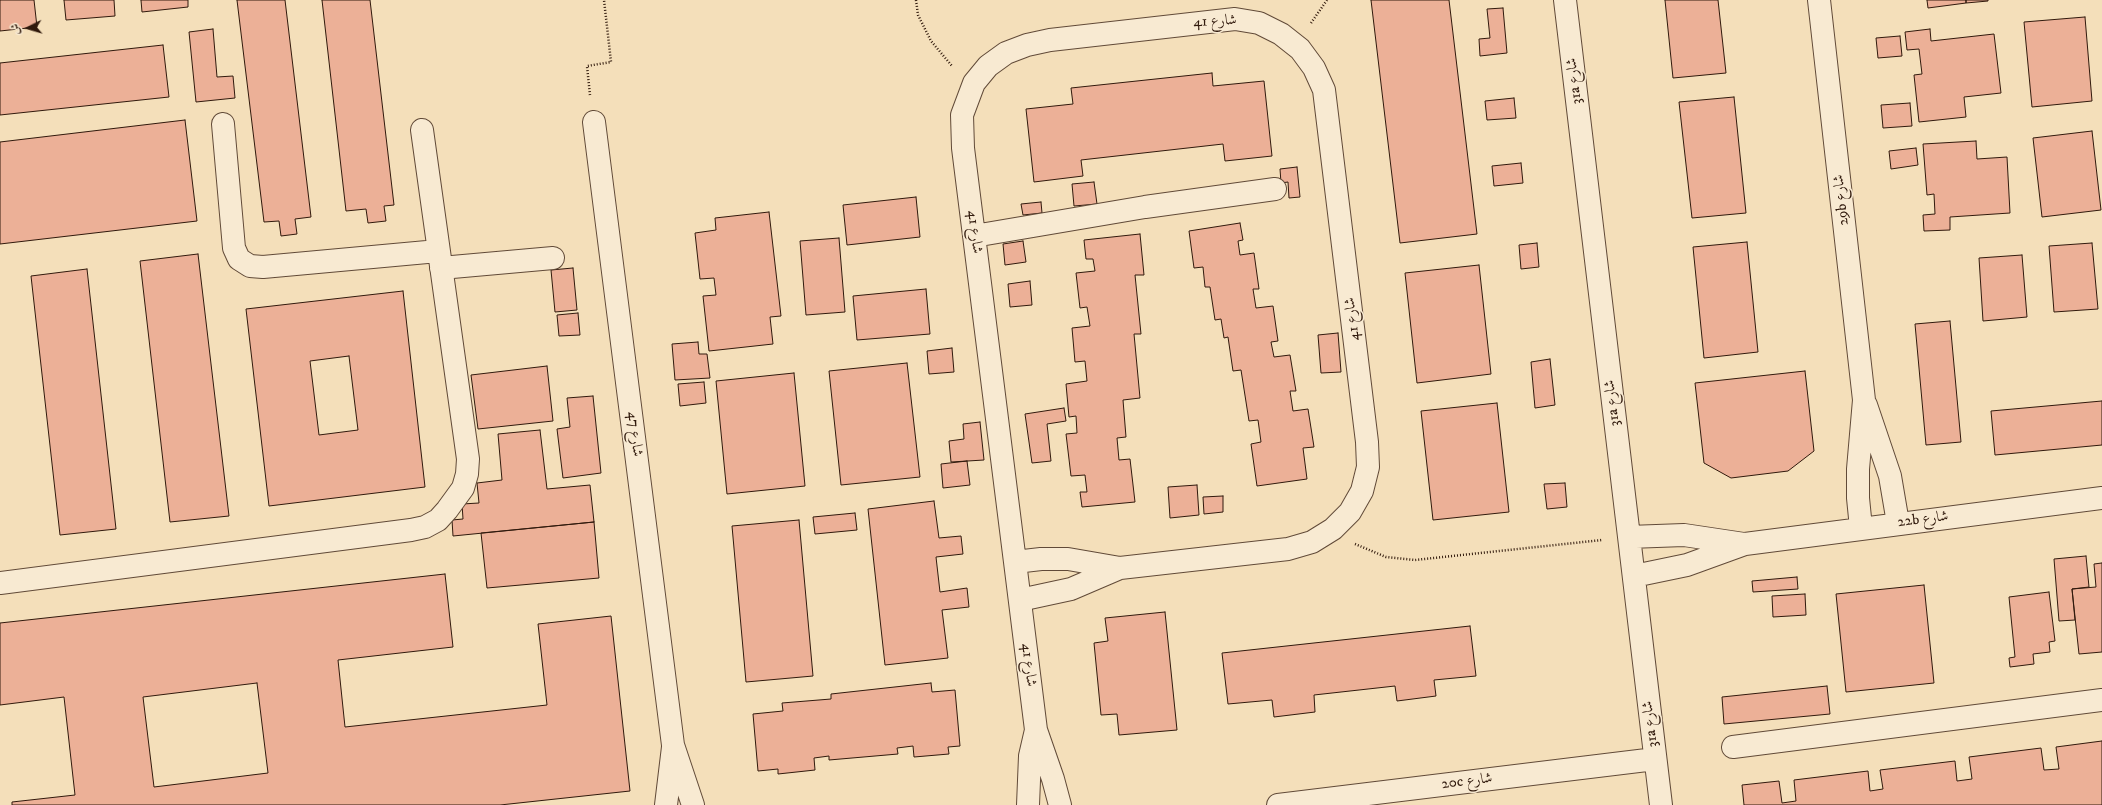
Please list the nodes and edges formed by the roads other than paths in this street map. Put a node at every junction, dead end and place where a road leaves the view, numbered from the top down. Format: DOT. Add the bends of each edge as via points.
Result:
graph roads {
  1 [pos="1566,0"];
  2 [pos="1819,0"];
  3 [pos="594,122"];
  4 [pos="222,124"];
  5 [pos="422,130"];
  6 [pos="1275,189"];
  7 [pos="974,236"];
  8 [pos="553,258"];
  9 [pos="440,260"];
  10 [pos="1864,400"];
  11 [pos="2102,498"];
  12 [pos="1898,523"];
  13 [pos="1861,528"];
  14 [pos="1629,537"];
  15 [pos="1745,544"];
  16 [pos="1015,562"];
  17 [pos="1120,568"];
  18 [pos="1634,576"];
  19 [pos="0,583"];
  20 [pos="1020,600"];
  21 [pos="2102,700"];
  22 [pos="1036,730"];
  23 [pos="673,746"];
  24 [pos="1733,747"];
  25 [pos="1655,759"];
  26 [pos="666,805"];
  27 [pos="693,805"];
  28 [pos="1028,805"];
  29 [pos="1060,805"];
  30 [pos="1278,805"];
  31 [pos="1661,805"];
  1 -- 14 [label="street, 31a شارع"];
  2 -- 10 [label="street, 29b شارع"];
  3 -- 23 [label="street, شارع 47"];
  4 -- 9 [label="street" via="234,248 239,259 250,266"];
  5 -- 9 [label="street"];
  6 -- 7 [label="street" via="1145,207"];
  7 -- 16 [label="street, شارع 41"];
  7 -- 17 [label="street, شارع 41" via="963,148 962,115 974,83 988,66 1006,53 1050,40 1235,19 1259,23 1281,34 1300,49 1314,68 1324,90 1328,114 1368,442 1368,467 1362,490 1350,512 1333,529 1312,542 1288,548"];
  8 -- 9 [label="street"];
  9 -- 19 [label="street" via="468,459 463,488 438,520 425,527 411,530"];
  10 -- 12 [label="street" via="1890,476"];
  10 -- 13 [label="street" via="1858,468"];
  11 -- 12 [label="street, 22b شارع"];
  12 -- 13 [label="street, 22b شارع"];
  13 -- 15 [label="street, 22b شارع"];
  14 -- 15 [label="street" via="1684,535"];
  14 -- 18 [label="street, 31a شارع"];
  15 -- 18 [label="street" via="1687,565"];
  16 -- 17 [label="street, شارع 41" via="1068,559"];
  16 -- 20 [label="street, شارع 41"];
  17 -- 20 [label="street, شارع 41" via="1071,589"];
  18 -- 25 [label="street, 31a شارع"];
  20 -- 22 [label="street, شارع 41"];
  21 -- 24 [label="street"];
  22 -- 28 [label="street, شارع 41" via="1030,756"];
  22 -- 29 [label="street, شارع 41"];
  23 -- 26 [label="street, شارع 47"];
  23 -- 27 [label="street, شارع 47"];
  25 -- 30 [label="street, 20c شارع"];
  25 -- 31 [label="street, 31a شارع"];
}
